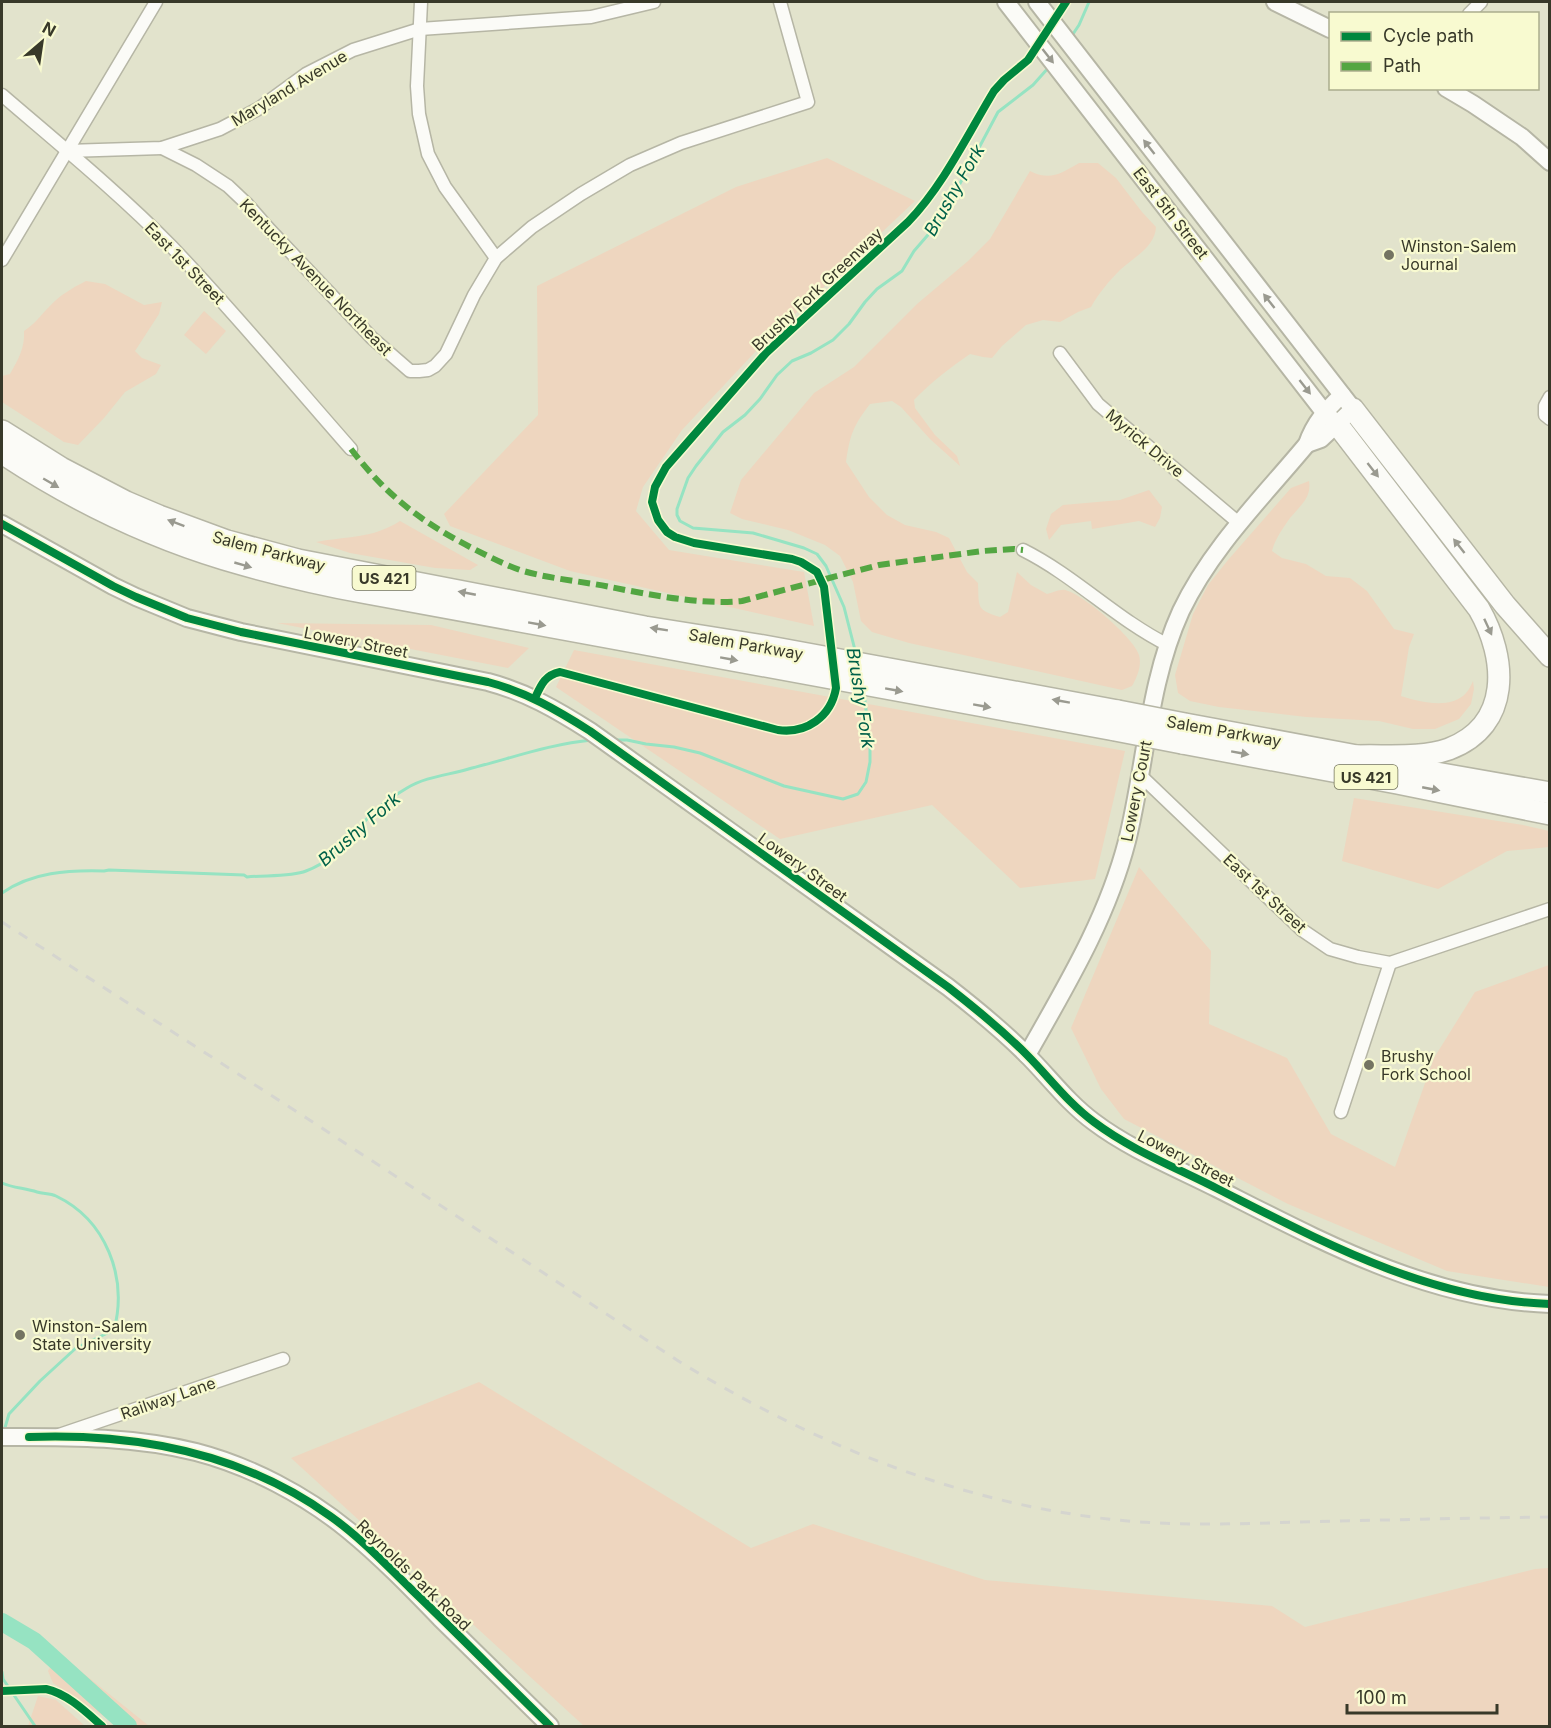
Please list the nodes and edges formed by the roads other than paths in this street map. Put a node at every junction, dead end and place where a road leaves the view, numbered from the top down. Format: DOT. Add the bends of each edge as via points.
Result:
graph roads {
  1 [pos="156,2"];
  2 [pos="421,2"];
  3 [pos="654,2"];
  4 [pos="780,2"];
  5 [pos="1006,2"];
  6 [pos="1275,2"];
  7 [pos="1038,4"];
  8 [pos="420,29"];
  9 [pos="1329,29"];
  10 [pos="1449,90"];
  11 [pos="2,95"];
  12 [pos="162,148"];
  13 [pos="67,151"];
  14 [pos="1550,162"];
  15 [pos="496,258"];
  16 [pos="2,260"];
  17 [pos="1060,353"];
  18 [pos="1550,396"];
  19 [pos="1347,402"];
  20 [pos="1331,418"];
  21 [pos="1550,419"];
  22 [pos="2,431"];
  23 [pos="351,449"];
  24 [pos="2,453"];
  25 [pos="2,524"];
  26 [pos="1240,524"];
  27 [pos="1023,550"];
  28 [pos="1168,645"];
  29 [pos="1550,656"];
  30 [pos="794,661"];
  31 [pos="1184,733"];
  32 [pos="1357,756"];
  33 [pos="1140,775"];
  34 [pos="1550,793"];
  35 [pos="1550,814"];
  36 [pos="1550,909"];
  37 [pos="1390,963"];
  38 [pos="1027,1055"];
  39 [pos="1341,1112"];
  40 [pos="1550,1304"];
  41 [pos="283,1359"];
  42 [pos="2,1437"];
  43 [pos="52,1437"];
  44 [pos="550,1726"];
  1 -- 13 [label="street"];
  2 -- 8 [label="street"];
  3 -- 8 [label="street, Maryland Avenue" via="591,17"];
  4 -- 15 [label="street, Kentucky Avenue Northeast" via="808,102 681,143 630,165 532,227"];
  5 -- 20 [label="main road, East 5th Street, one-way"];
  6 -- 9 [label="main road"];
  19 -- 7 [label="main road, East 5th Street, one-way"];
  8 -- 12 [label="street, Maryland Avenue" via="353,50 306,74 258,109 220,129"];
  8 -- 15 [label="street" via="417,86 428,154 445,187"];
  10 -- 14 [label="main road" via="1522,137"];
  11 -- 13 [label="street, East 1st Street"];
  12 -- 13 [label="street, Maryland Avenue"];
  12 -- 15 [label="street, Kentucky Avenue Northeast" via="228,186 372,338 410,370 428,370 446,354"];
  13 -- 16 [label="street"];
  13 -- 23 [label="street, East 1st Street" via="172,248"];
  17 -- 26 [label="street, Myrick Drive" via="1098,404"];
  18 -- 21 [label="street" via="1545,406 1545,415"];
  19 -- 20 [label="main road, Lowery Court"];
  29 -- 19 [label="highway, one-way"];
  20 -- 26 [label="main road, Lowery Court" via="1321,439 1307,444"];
  20 -- 32 [label="highway, one-way" via="1472,597 1492,635 1500,669 1498,693 1490,714 1467,739 1428,753"];
  30 -- 22 [label="highway, Salem Parkway / US 421, one-way" via="645,627 263,551 194,530 126,502"];
  24 -- 30 [label="highway, Salem Parkway / US 421, one-way" via="118,518 187,547 258,569 348,590"];
  25 -- 38 [label="main road, Lowery Street" via="112,586 186,618 505,686 535,698 667,786 948,987"];
  26 -- 28 [label="main road, Lowery Court" via="1202,574"];
  27 -- 28 [label="street"];
  28 -- 33 [label="main road, Lowery Court"];
  30 -- 31 [label="highway, Salem Parkway / US 421, bridge"];
  31 -- 32 [label="highway, Salem Parkway / US 421"];
  31 -- 35 [label="highway, Salem Parkway / US 421, one-way"];
  32 -- 34 [label="highway, Salem Parkway / US 421"];
  33 -- 37 [label="street, East 1st Street" via="1302,930 1330,949"];
  33 -- 38 [label="main road, Lowery Court" via="1127,840 1102,913"];
  36 -- 37 [label="street, East 1st Street"];
  37 -- 39 [label="street"];
  38 -- 40 [label="main road, Lowery Street" via="1074,1105 1111,1134 1329,1244 1389,1270 1452,1290"];
  41 -- 43 [label="street, Railway Lane"];
  42 -- 43 [label="main road, Reynolds Park Road"];
  43 -- 44 [label="main road, Reynolds Park Road" via="139,1441 197,1453 248,1471 309,1502 365,1545"];
}
